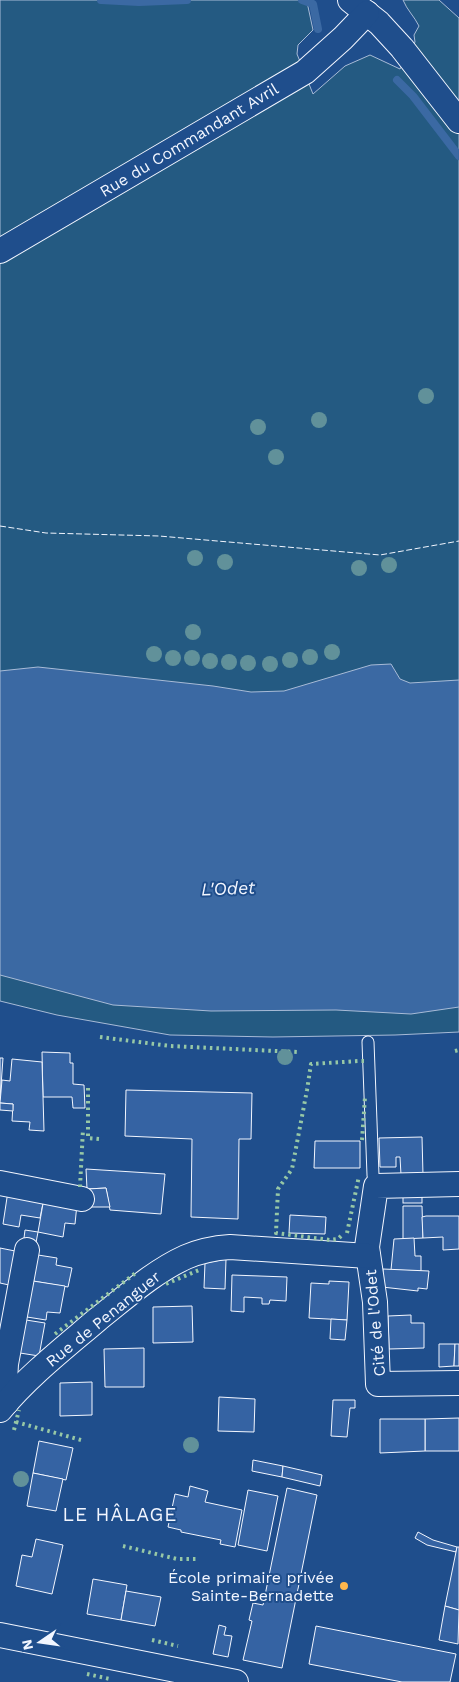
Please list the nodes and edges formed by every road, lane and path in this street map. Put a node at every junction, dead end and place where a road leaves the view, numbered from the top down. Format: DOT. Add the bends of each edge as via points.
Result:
graph roads {
  1 [pos="358,6"];
  2 [pos="459,121"];
  3 [pos="0,251"];
  4 [pos="368,1042"];
  5 [pos="0,1183"];
  6 [pos="459,1184"];
  7 [pos="376,1186"];
  8 [pos="82,1198"];
  9 [pos="27,1250"];
  10 [pos="368,1256"];
  11 [pos="459,1383"];
  12 [pos="4,1406"];
  13 [pos="0,1635"];
  14 [pos="236,1682"];
  1 -- 2 [label="street" via="402,48"];
  1 -- 3 [label="street, Rue du Commandant Avril" via="343,38 305,72"];
  4 -- 7 [label="lane, Cité de l'Odet"];
  5 -- 8 [label="street"];
  6 -- 7 [label="street"];
  7 -- 10 [label="street, Cité de l'Odet" via="367,1238"];
  9 -- 12 [label="street" via="6,1364"];
  10 -- 11 [label="street, Cité de l'Odet" via="376,1302 378,1384"];
  10 -- 12 [label="street, Rue de Penanguer" via="230,1247 188,1256 161,1270 117,1304 70,1343"];
  13 -- 14 [label="street"];
}
